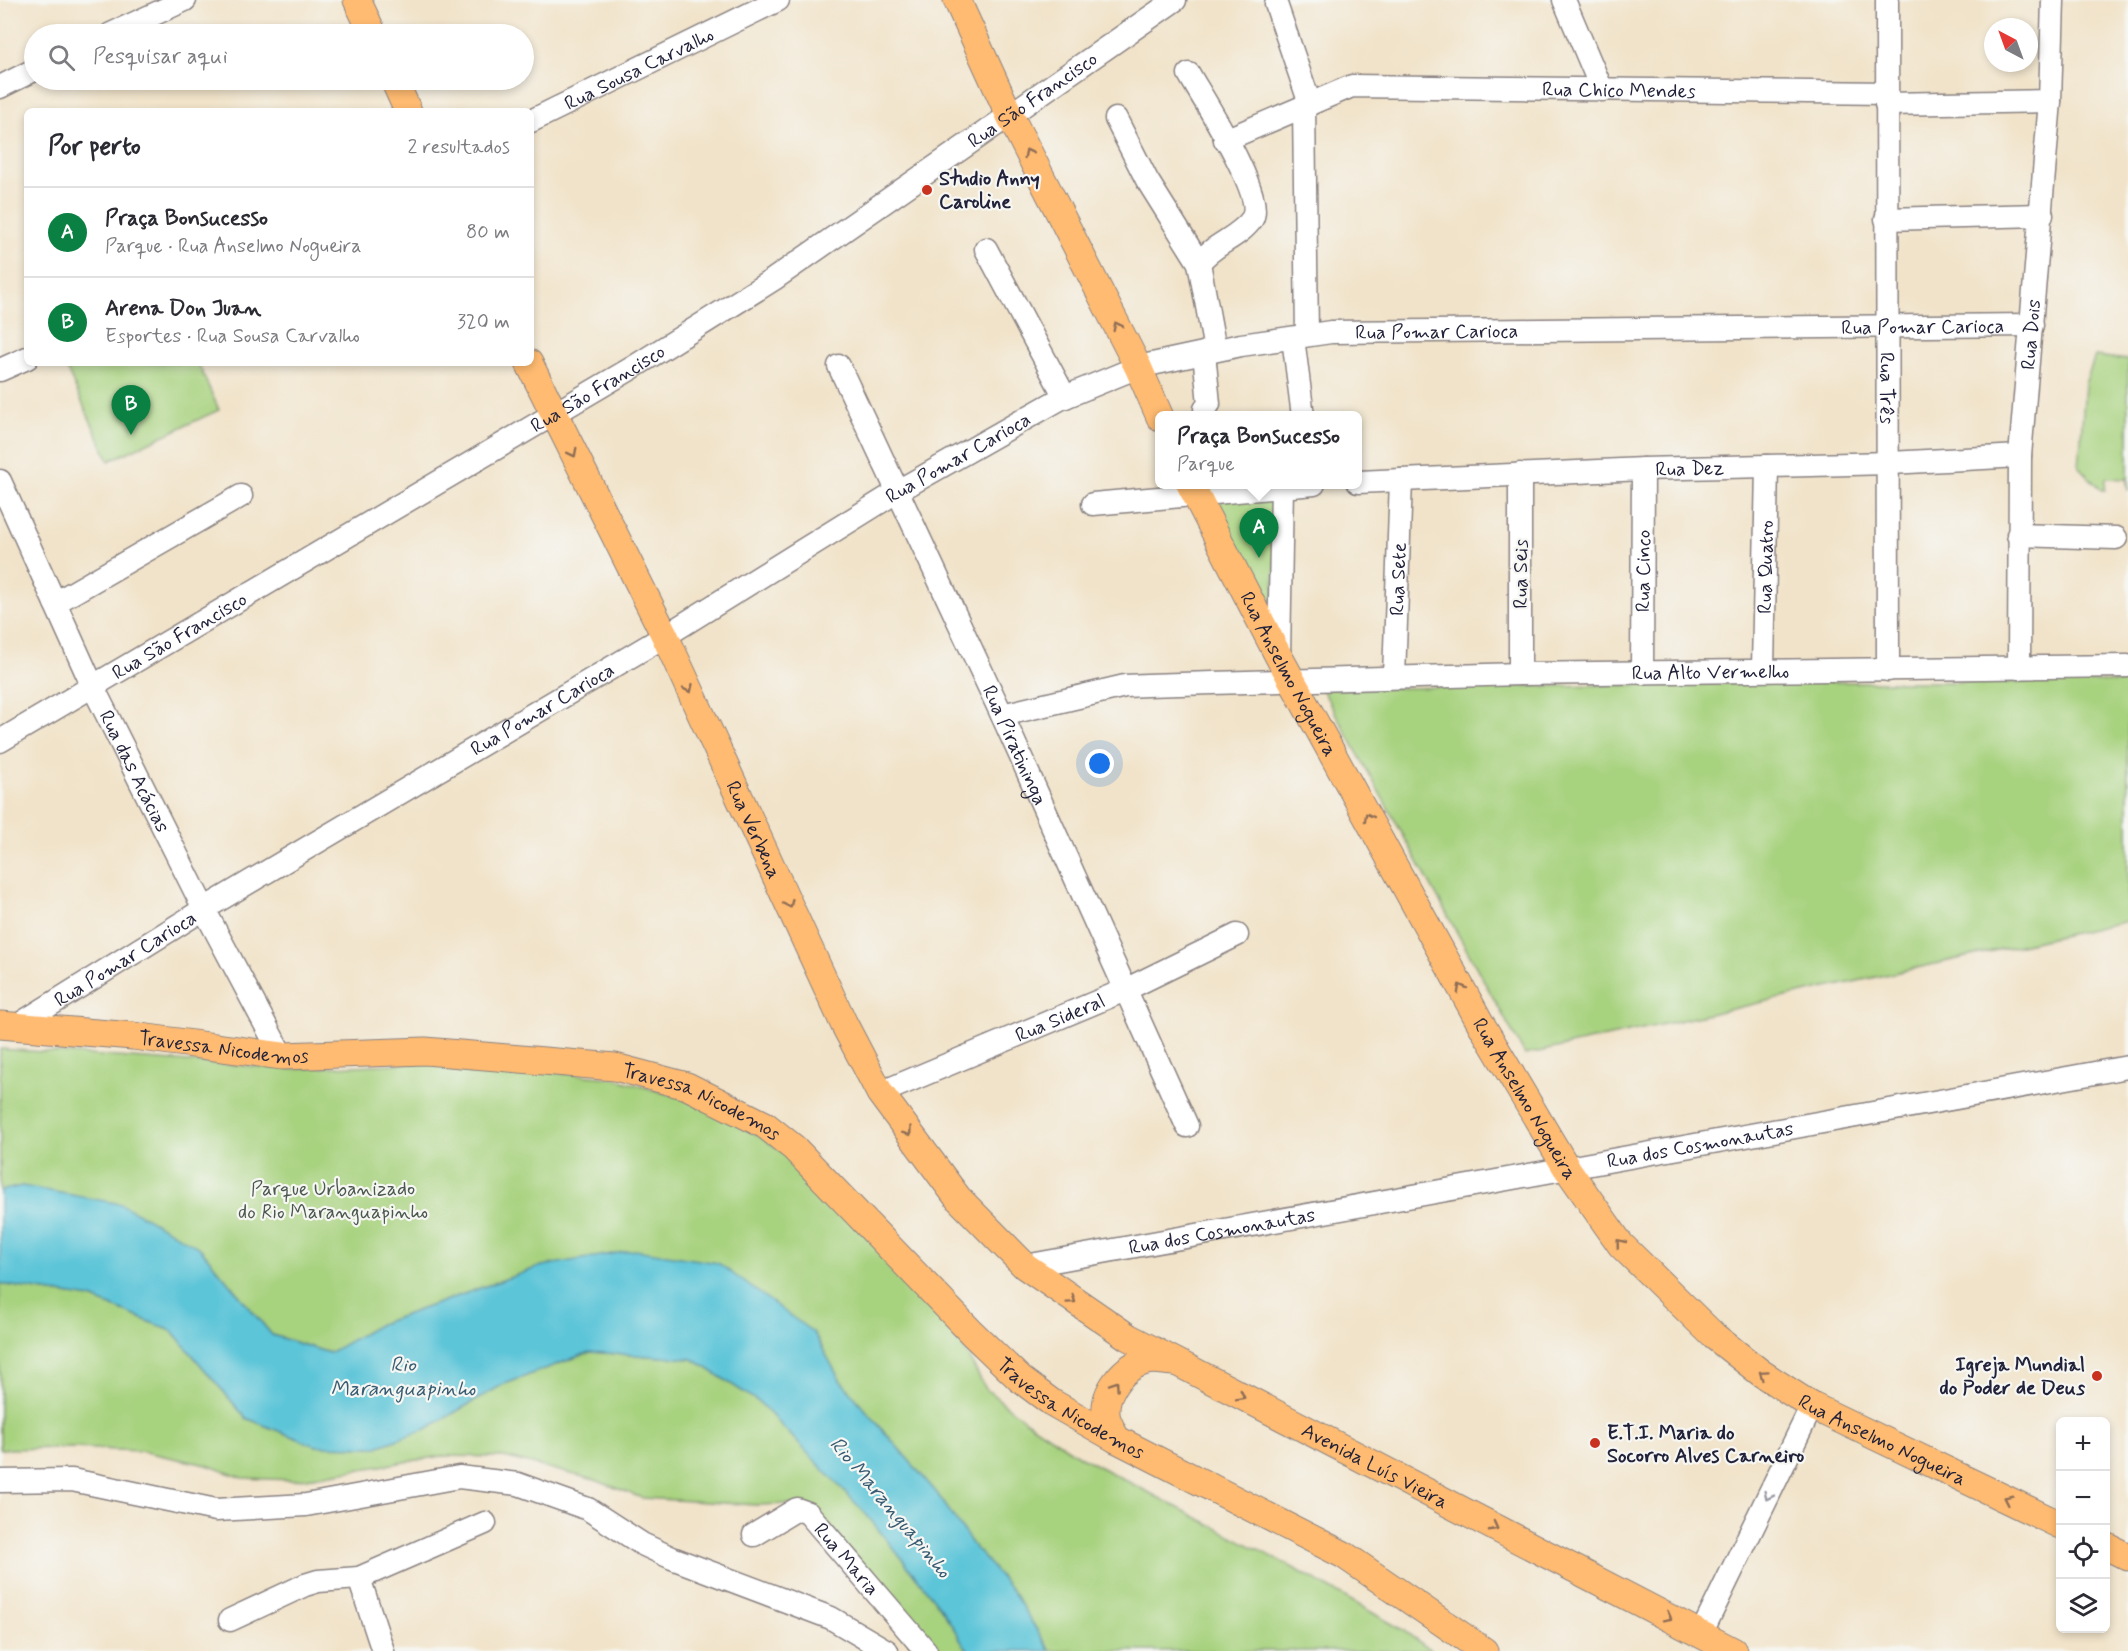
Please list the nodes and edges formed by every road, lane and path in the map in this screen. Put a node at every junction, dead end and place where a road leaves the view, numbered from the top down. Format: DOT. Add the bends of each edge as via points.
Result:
graph roads {
  1 [pos="185,0"];
  2 [pos="357,0"];
  3 [pos="778,0"];
  4 [pos="957,0"];
  5 [pos="1175,0"];
  6 [pos="1564,0"];
  7 [pos="1887,0"];
  8 [pos="2053,0"];
  9 [pos="1276,3"];
  10 [pos="133,24"];
  11 [pos="368,24"];
  12 [pos="1189,74"];
  13 [pos="24,75"];
  14 [pos="0,87"];
  15 [pos="398,90"];
  16 [pos="1602,90"];
  17 [pos="1886,98"];
  18 [pos="2050,101"];
  19 [pos="1307,106"];
  20 [pos="407,108"];
  21 [pos="1008,114"];
  22 [pos="1116,119"];
  23 [pos="534,120"];
  24 [pos="1225,140"];
  25 [pos="2042,215"];
  26 [pos="1886,219"];
  27 [pos="986,249"];
  28 [pos="1199,263"];
  29 [pos="1887,325"];
  30 [pos="2032,325"];
  31 [pos="1300,337"];
  32 [pos="1210,352"];
  33 [pos="24,359"];
  34 [pos="530,366"];
  35 [pos="839,366"];
  36 [pos="1138,367"];
  37 [pos="0,370"];
  38 [pos="1065,397"];
  39 [pos="1157,411"];
  40 [pos="1205,411"];
  41 [pos="1303,411"];
  42 [pos="553,412"];
  43 [pos="2020,456"];
  44 [pos="1890,464"];
  45 [pos="1767,466"];
  46 [pos="1642,469"];
  47 [pos="1520,474"];
  48 [pos="1401,480"];
  49 [pos="0,481"];
  50 [pos="1362,482"];
  51 [pos="1203,489"];
  52 [pos="1282,489"];
  53 [pos="898,491"];
  54 [pos="241,496"];
  55 [pos="1093,504"];
  56 [pos="2018,535"];
  57 [pos="2116,538"];
  58 [pos="55,603"];
  59 [pos="665,636"];
  60 [pos="1279,657"];
  61 [pos="2128,666"];
  62 [pos="2019,668"];
  63 [pos="1763,669"];
  64 [pos="1888,670"];
  65 [pos="1642,673"];
  66 [pos="1520,674"];
  67 [pos="1394,678"];
  68 [pos="1293,682"];
  69 [pos="92,685"];
  70 [pos="1002,715"];
  71 [pos="0,741"];
  72 [pos="204,909"];
  73 [pos="1237,935"];
  74 [pos="1125,990"];
  75 [pos="9,1025"];
  76 [pos="282,1056"];
  77 [pos="2128,1067"];
  78 [pos="880,1093"];
  79 [pos="1187,1126"];
  80 [pos="1566,1167"];
  81 [pos="1024,1266"];
  82 [pos="1177,1363"];
  83 [pos="1812,1406"];
  84 [pos="1116,1439"];
  85 [pos="0,1481"];
  86 [pos="485,1523"];
  87 [pos="2056,1523"];
  88 [pos="754,1535"];
  89 [pos="2110,1548"];
  90 [pos="2128,1557"];
  91 [pos="359,1578"];
  92 [pos="230,1620"];
  93 [pos="1701,1634"];
  94 [pos="383,1651"];
  95 [pos="887,1651"];
  96 [pos="927,1651"];
  97 [pos="1484,1651"];
  98 [pos="1733,1651"];
  1 -- 10 [label="street"];
  2 -- 11 [label="main road"];
  3 -- 23 [label="street, Rua Sousa Carvalho"];
  4 -- 21 [label="main road"];
  5 -- 21 [label="street, Rua São Francisco"];
  6 -- 16 [label="street"];
  7 -- 17 [label="street, Rua Três"];
  8 -- 18 [label="street, Rua Dois"];
  9 -- 19 [label="street"];
  12 -- 24 [label="street"];
  13 -- 14 [label="street"];
  15 -- 20 [label="main road"];
  16 -- 17 [label="street, Rua Chico Mendes"];
  16 -- 19 [label="street, Rua Chico Mendes" via="1352,86"];
  17 -- 18 [label="street, Rua Chico Mendes"];
  17 -- 26 [label="street, Rua Três"];
  18 -- 25 [label="street, Rua Dois"];
  19 -- 24 [label="street"];
  19 -- 31 [label="street"];
  36 -- 21 [label="main road, one-way"];
  21 -- 42 [label="street, Rua São Francisco" via="774,279 632,368"];
  22 -- 28 [label="street" via="1147,180"];
  24 -- 28 [label="street" via="1248,183 1256,209 1244,228 1207,252"];
  25 -- 26 [label="street"];
  25 -- 30 [label="street, Rua Dois"];
  26 -- 29 [label="street, Rua Três"];
  27 -- 38 [label="street"];
  28 -- 32 [label="street"];
  29 -- 30 [label="street, Rua Pomar Carioca"];
  29 -- 31 [label="street, Rua Pomar Carioca" via="1331,332"];
  29 -- 44 [label="street, Rua Três"];
  30 -- 43 [label="street, Rua Dois"];
  31 -- 32 [label="street, Rua Pomar Carioca"];
  31 -- 41 [label="street"];
  32 -- 36 [label="street, Rua Pomar Carioca"];
  32 -- 40 [label="street" via="1209,404"];
  33 -- 37 [label="street"];
  34 -- 42 [label="main road, Rua Verbena"];
  35 -- 53 [label="street, Rua Piratininga"];
  36 -- 38 [label="street, Rua Pomar Carioca"];
  36 -- 39 [label="main road"];
  38 -- 53 [label="street, Rua Pomar Carioca"];
  42 -- 59 [label="main road, Rua Verbena, one-way"];
  42 -- 69 [label="street, Rua São Francisco"];
  43 -- 44 [label="street, Rua Dez"];
  43 -- 56 [label="street, Rua Dois"];
  44 -- 45 [label="street, Rua Dez"];
  44 -- 64 [label="street, Rua Três"];
  45 -- 46 [label="street, Rua Dez"];
  45 -- 63 [label="street, Rua Quatro"];
  46 -- 47 [label="street, Rua Dez"];
  46 -- 65 [label="street, Rua Cinco"];
  47 -- 48 [label="street, Rua Dez"];
  47 -- 66 [label="street, Rua Seis"];
  48 -- 50 [label="street, Rua Dez"];
  48 -- 67 [label="street, Rua Sete"];
  49 -- 58 [label="street, Rua das Acácias"];
  51 -- 55 [label="street"];
  51 -- 60 [label="main road, Rua Anselmo Nogueira"];
  52 -- 60 [label="street"];
  53 -- 59 [label="street, Rua Pomar Carioca"];
  53 -- 70 [label="street, Rua Piratininga"];
  54 -- 58 [label="street"];
  56 -- 57 [label="street"];
  56 -- 62 [label="street, Rua Dois"];
  58 -- 69 [label="street, Rua das Acácias"];
  59 -- 72 [label="street, Rua Pomar Carioca"];
  59 -- 78 [label="main road, Rua Verbena, one-way" via="839,1014"];
  60 -- 68 [label="main road, Rua Anselmo Nogueira"];
  61 -- 62 [label="street, Rua Alto Vermelho"];
  62 -- 64 [label="street, Rua Alto Vermelho"];
  63 -- 64 [label="street, Rua Alto Vermelho"];
  63 -- 65 [label="street, Rua Alto Vermelho"];
  65 -- 66 [label="street, Rua Alto Vermelho"];
  66 -- 67 [label="street, Rua Alto Vermelho"];
  67 -- 68 [label="street, Rua Alto Vermelho"];
  68 -- 70 [label="street, Rua Alto Vermelho" via="1125,686"];
  80 -- 68 [label="main road, Rua Anselmo Nogueira, one-way" via="1475,1014"];
  69 -- 71 [label="street, Rua São Francisco"];
  69 -- 72 [label="street, Rua das Acácias"];
  70 -- 74 [label="street, Rua Piratininga"];
  72 -- 75 [label="street, Rua Pomar Carioca"];
  72 -- 76 [label="street, Rua das Acácias"];
  73 -- 74 [label="street, Rua Sideral"];
  74 -- 78 [label="street, Rua Sideral"];
  74 -- 79 [label="street, Rua Piratininga"];
  75 -- 76 [label="main road, Travessa Nicodemos" via="133,1036"];
  76 -- 84 [label="main road, Travessa Nicodemos" via="426,1051 615,1067 696,1090 765,1125 794,1148 1020,1379 1051,1402"];
  77 -- 80 [label="street, Rua dos Cosmonautas"];
  78 -- 81 [label="main road, Rua Verbena, one-way" via="957,1198"];
  80 -- 81 [label="street, Rua dos Cosmonautas"];
  83 -- 80 [label="main road, Rua Anselmo Nogueira, one-way" via="1754,1367 1668,1293 1621,1245"];
  81 -- 82 [label="main road, Avenida Luís Vieira, one-way" via="1128,1337"];
  84 -- 82 [label="main road, one-way" via="1106,1415 1107,1398 1116,1382 1147,1361"];
  82 -- 93 [label="main road, Avenida Luís Vieira, one-way"];
  87 -- 83 [label="main road, Rua Anselmo Nogueira, one-way"];
  83 -- 93 [label="street, one-way"];
  84 -- 97 [label="main road, Travessa Nicodemos" via="1344,1555"];
  85 -- 95 [label="street" via="72,1480 216,1510 306,1505 459,1477 518,1484 588,1509 642,1544 672,1558 831,1618"];
  86 -- 91 [label="street"];
  88 -- 96 [label="street, Rua Maria" via="796,1509 808,1513"];
  89 -- 90 [label="main road"];
  91 -- 92 [label="street" via="305,1585"];
  91 -- 94 [label="street"];
  93 -- 98 [label="main road, Avenida Luís Vieira"];
}
